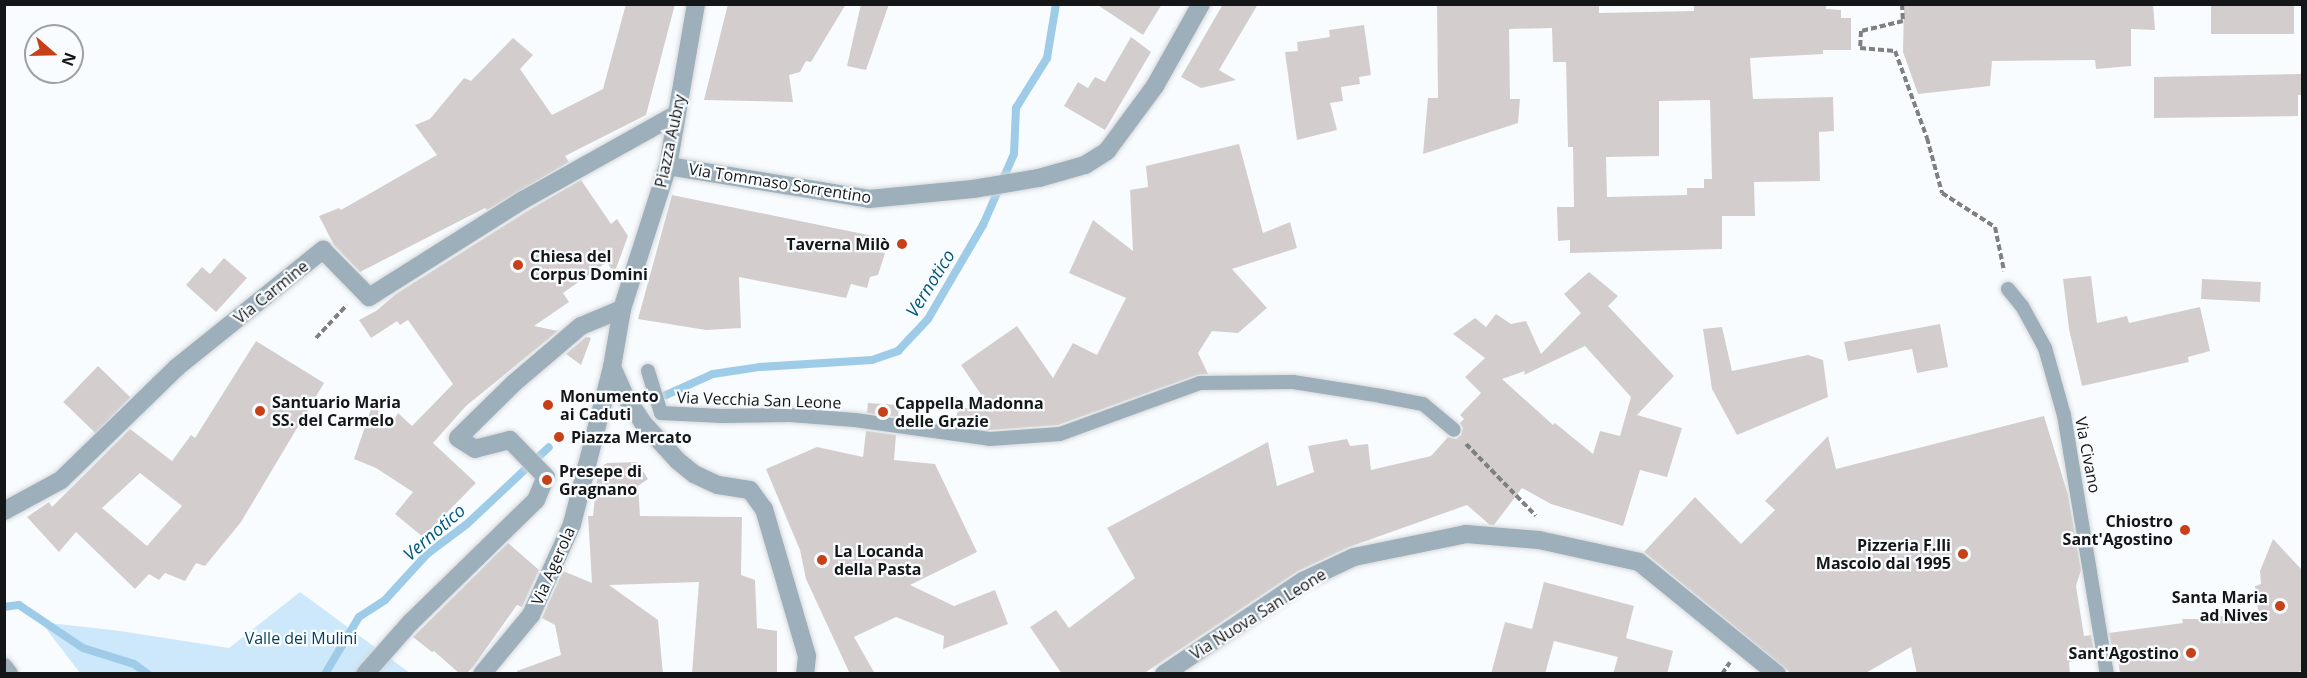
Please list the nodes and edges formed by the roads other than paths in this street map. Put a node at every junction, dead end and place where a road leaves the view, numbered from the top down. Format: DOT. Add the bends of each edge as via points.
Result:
graph roads {
  1 [pos="696,4"];
  2 [pos="1201,4"];
  3 [pos="677,114"];
  4 [pos="668,166"];
  5 [pos="2008,289"];
  6 [pos="622,309"];
  7 [pos="612,367"];
  8 [pos="648,371"];
  9 [pos="1454,430"];
  10 [pos="4,511"];
  11 [pos="4,667"];
  12 [pos="9,674"];
  13 [pos="365,674"];
  14 [pos="482,674"];
  15 [pos="804,674"];
  16 [pos="1164,674"];
  17 [pos="1777,674"];
  18 [pos="2108,674"];
  1 -- 3 [label="street, Piazza Aubry"];
  2 -- 4 [label="street, Via Tommaso Sorrentino" via="1155,86 1107,151 1085,165 1039,178 973,189 869,199"];
  3 -- 4 [label="street, Piazza Aubry"];
  3 -- 10 [label="street, Via Carmine" via="523,200 369,297 322,250 176,368 61,480"];
  4 -- 6 [label="street, Piazza Aubry"];
  5 -- 18 [label="lane, Via Civano" via="2045,348 2064,415"];
  6 -- 7 [label="street"];
  6 -- 13 [label="street" via="581,326 458,438 475,450 510,440 546,477 536,500 410,623"];
  7 -- 14 [label="street, Via Agerola" via="572,524 531,615"];
  7 -- 15 [label="street" via="644,424 678,460 694,474 718,485 750,490 764,509 807,656"];
  8 -- 9 [label="lane, Via Vecchia San Leone" via="661,413 855,420 990,439 1060,434 1200,383 1293,382 1392,398 1423,404"];
  11 -- 12 [label="street"];
  16 -- 17 [label="street, Via Nuova San Leone" via="1303,581 1354,557 1466,534 1539,540 1639,561"];
}
